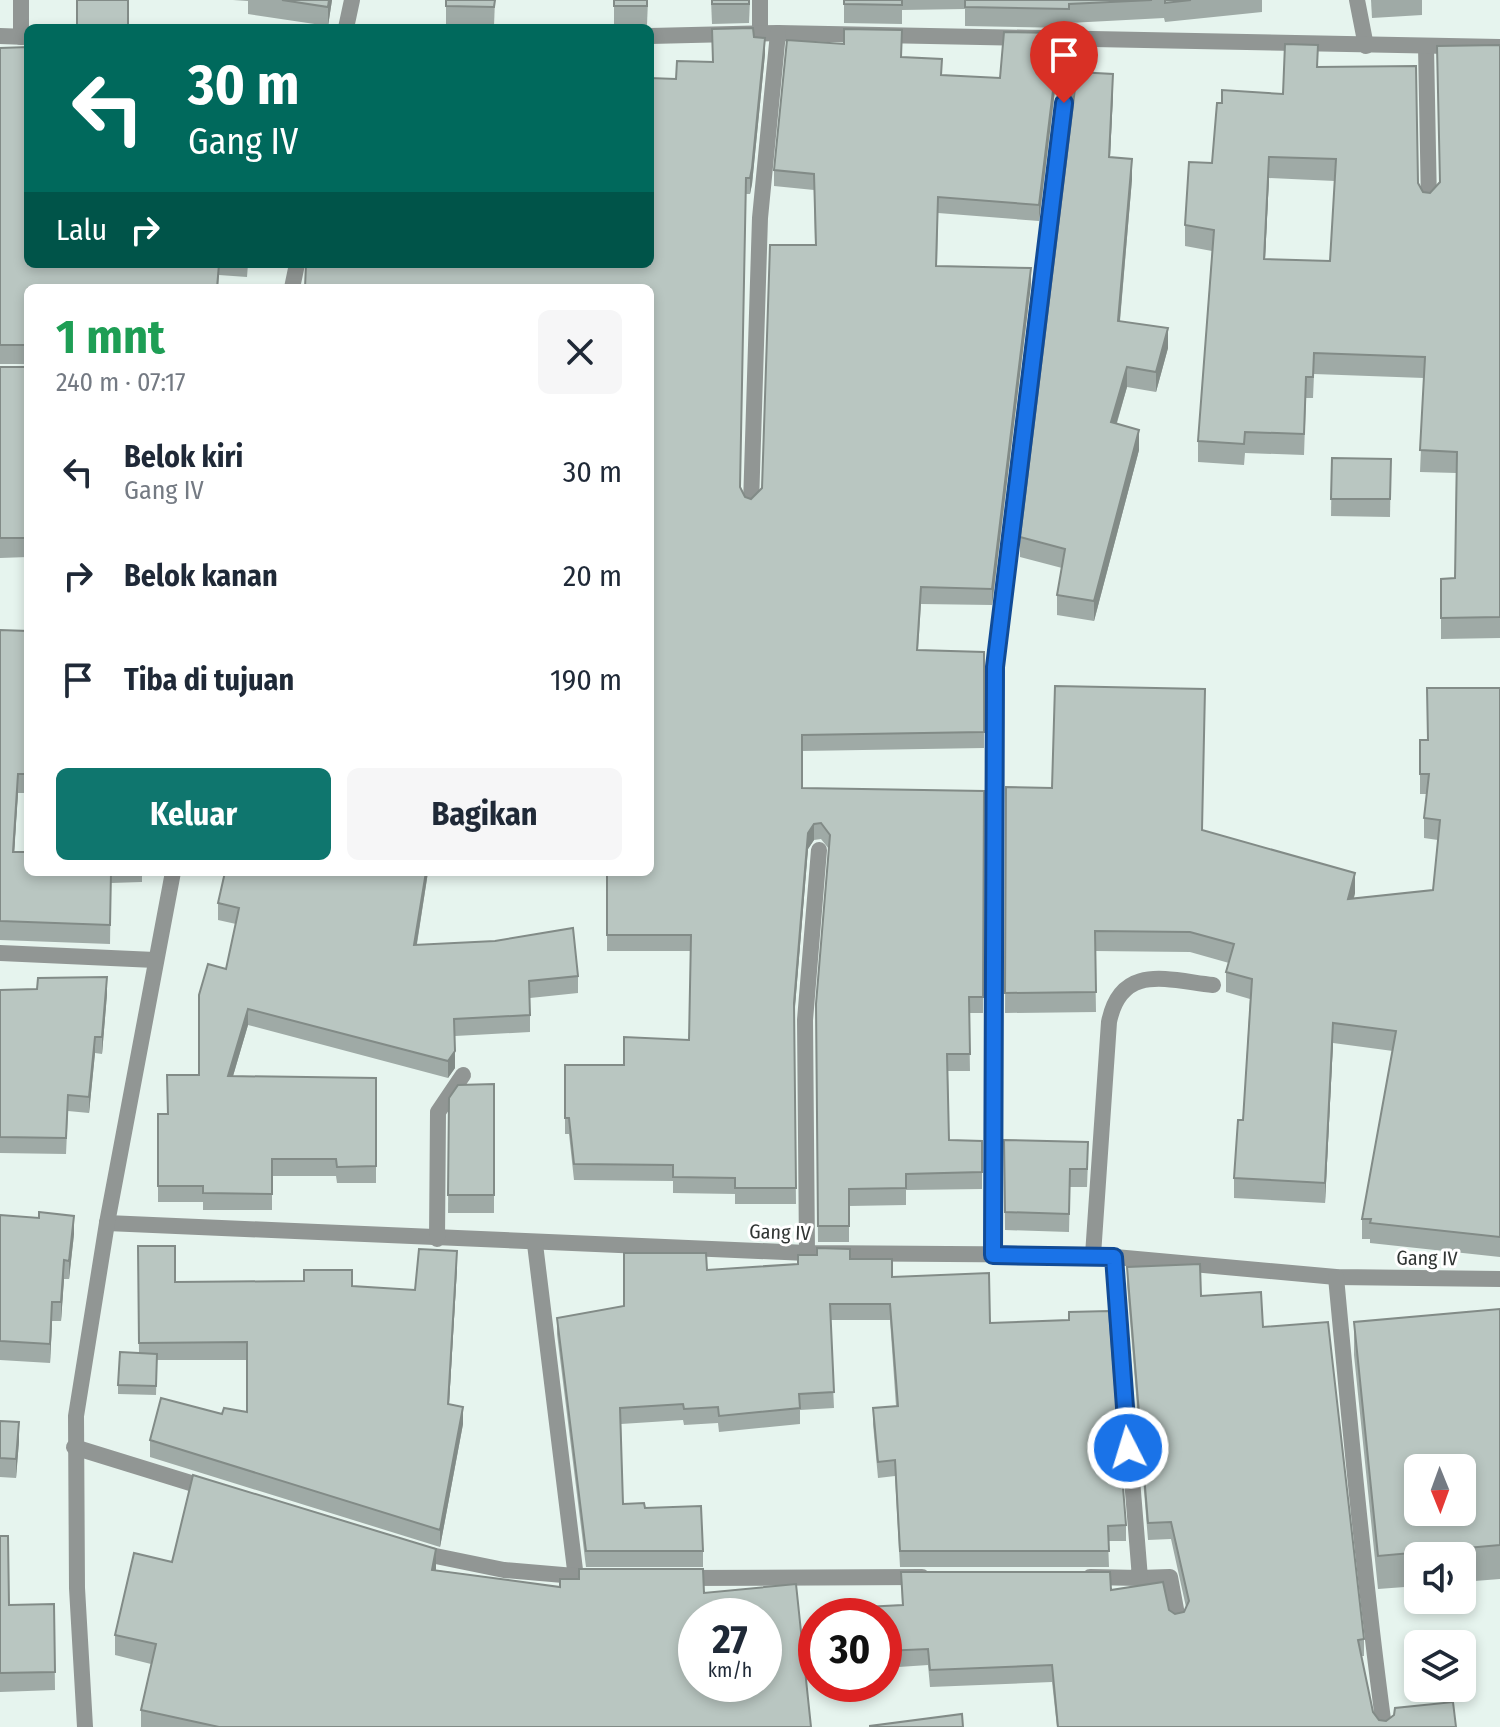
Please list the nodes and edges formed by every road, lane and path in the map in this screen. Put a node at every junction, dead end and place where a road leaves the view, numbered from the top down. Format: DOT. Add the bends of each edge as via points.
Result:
graph roads {
  1 [pos="21,0"];
  2 [pos="352,0"];
  3 [pos="760,0"];
  4 [pos="1357,0"];
  5 [pos="347,24"];
  6 [pos="24,28"];
  7 [pos="778,33"];
  8 [pos="760,34"];
  9 [pos="0,36"];
  10 [pos="654,36"];
  11 [pos="24,37"];
  12 [pos="1072,41"];
  13 [pos="1366,46"];
  14 [pos="1426,46"];
  15 [pos="1500,47"];
  16 [pos="1429,204"];
  17 [pos="751,504"];
  18 [pos="819,850"];
  19 [pos="172,876"];
  20 [pos="0,953"];
  21 [pos="155,960"];
  22 [pos="1213,985"];
  23 [pos="463,1075"];
  24 [pos="107,1223"];
  25 [pos="437,1239"];
  26 [pos="535,1244"];
  27 [pos="807,1253"];
  28 [pos="993,1255"];
  29 [pos="1093,1255"];
  30 [pos="1114,1257"];
  31 [pos="1336,1277"];
  32 [pos="1500,1279"];
  33 [pos="74,1447"];
  34 [pos="224,1493"];
  35 [pos="403,1548"];
  36 [pos="940,1577"];
  37 [pos="1067,1577"];
  38 [pos="576,1578"];
  39 [pos="608,1578"];
  40 [pos="671,1578"];
  41 [pos="1140,1578"];
  42 [pos="1178,1620"];
  43 [pos="85,1727"];
  44 [pos="1384,1727"];
  1 -- 6 [label="street"];
  2 -- 5 [label="street"];
  3 -- 8 [label="street"];
  4 -- 13 [label="street"];
  7 -- 8 [label="street"];
  7 -- 12 [label="street"];
  7 -- 17 [label="street" via="760,218"];
  8 -- 10 [label="street"];
  9 -- 11 [label="street"];
  12 -- 13 [label="street"];
  12 -- 28 [label="street" via="995,667"];
  13 -- 14 [label="street"];
  14 -- 15 [label="street"];
  14 -- 16 [label="street"];
  18 -- 27 [label="street" via="805,1020"];
  19 -- 21 [label="street"];
  20 -- 21 [label="street"];
  21 -- 24 [label="street"];
  22 -- 29 [label="street" via="1141,980 1117,997 1109,1022"];
  23 -- 25 [label="street" via="438,1112"];
  24 -- 25 [label="street, Gang IV"];
  24 -- 33 [label="street" via="79,1384"];
  25 -- 26 [label="street, Gang IV"];
  26 -- 27 [label="street, Gang IV"];
  26 -- 38 [label="street"];
  27 -- 28 [label="street, Gang IV"];
  28 -- 29 [label="street, Gang IV"];
  29 -- 30 [label="street, Gang IV"];
  30 -- 31 [label="street, Gang IV"];
  30 -- 41 [label="street"];
  31 -- 32 [label="street, Gang IV"];
  31 -- 44 [label="street" via="1360,1545"];
  33 -- 34 [label="street"];
  33 -- 43 [label="street"];
  35 -- 38 [label="street" via="504,1570"];
  36 -- 40 [label="street"];
  37 -- 41 [label="street"];
  38 -- 39 [label="street"];
  41 -- 42 [label="street" via="1170,1577"];
}
